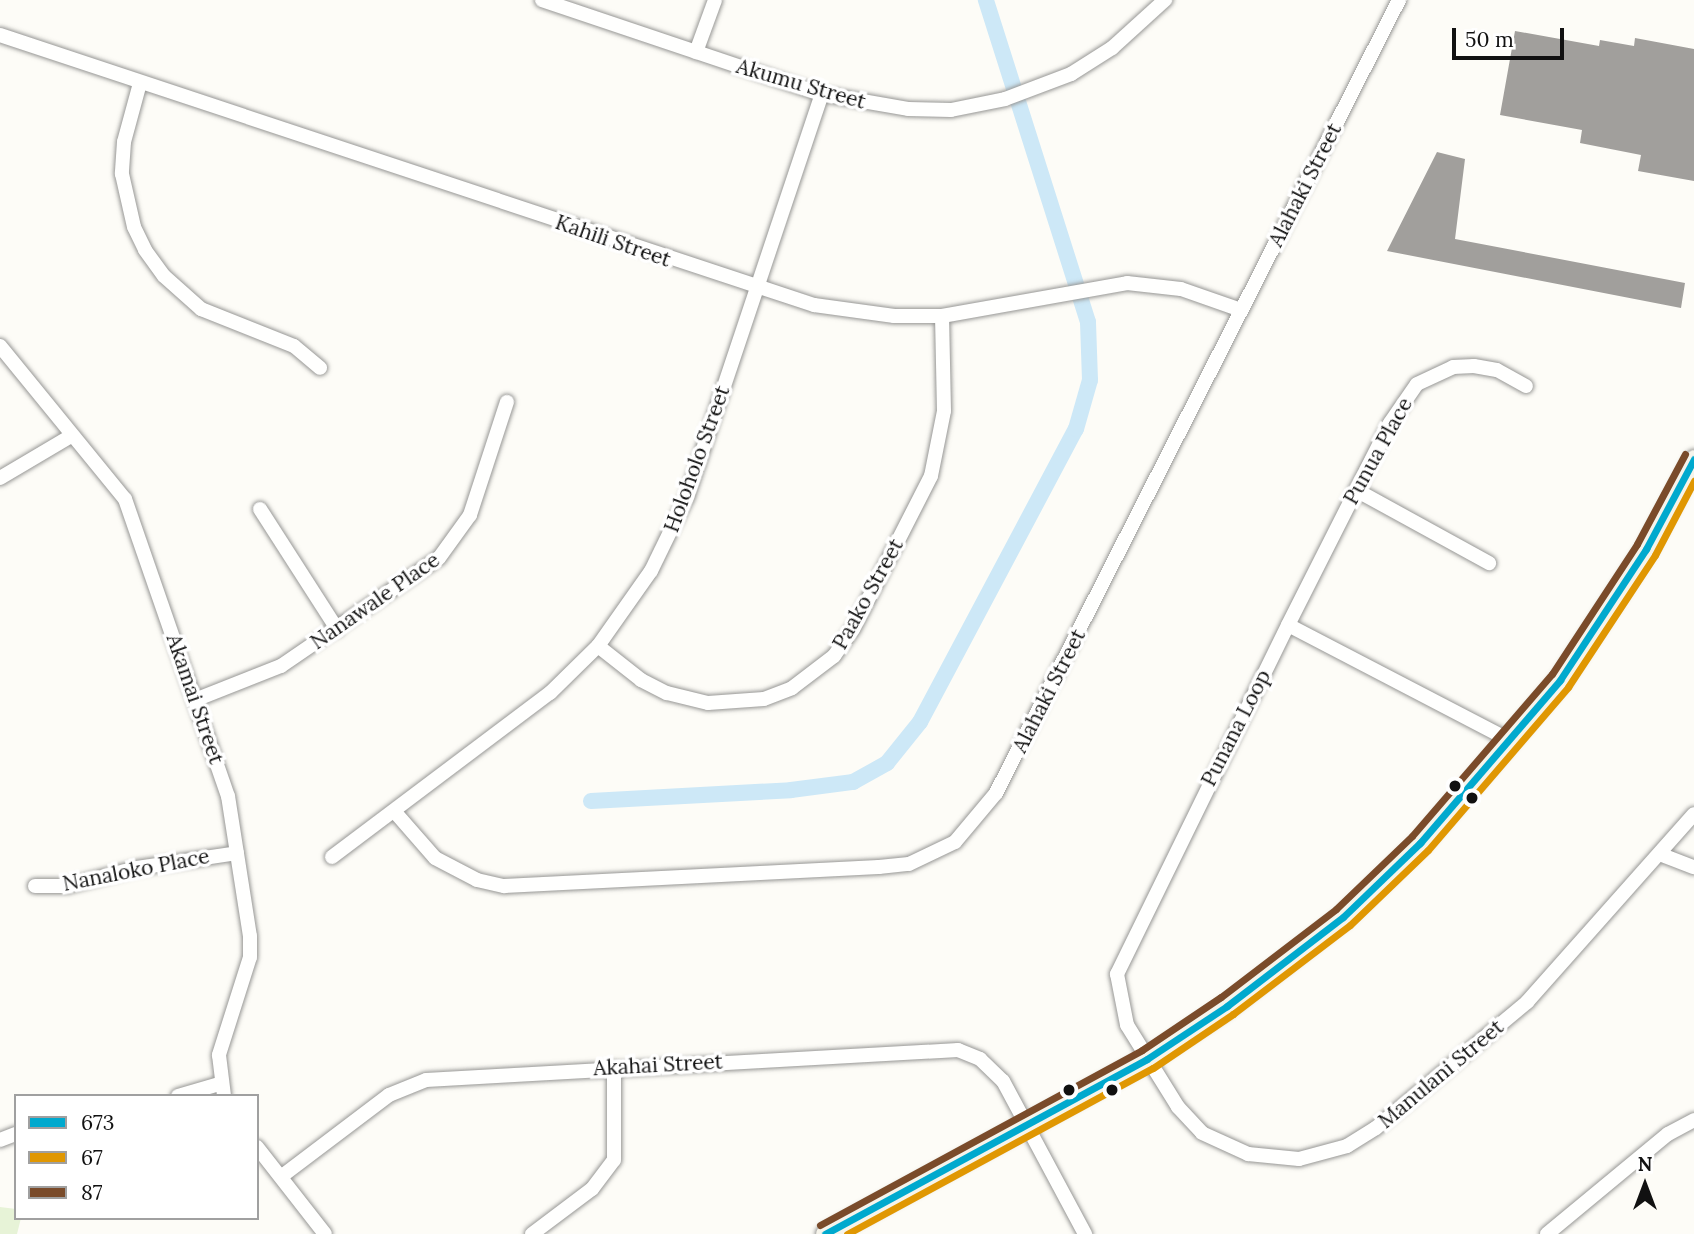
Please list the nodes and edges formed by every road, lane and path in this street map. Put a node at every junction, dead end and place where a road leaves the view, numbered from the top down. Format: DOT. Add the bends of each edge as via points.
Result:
graph roads {
  1 [pos="542,0"];
  2 [pos="715,0"];
  3 [pos="1165,0"];
  4 [pos="1399,0"];
  5 [pos="0,34"];
  6 [pos="696,52"];
  7 [pos="140,83"];
  8 [pos="822,94"];
  9 [pos="756,289"];
  10 [pos="1241,310"];
  11 [pos="942,316"];
  12 [pos="0,346"];
  13 [pos="320,368"];
  14 [pos="1526,386"];
  15 [pos="508,402"];
  16 [pos="71,436"];
  17 [pos="1694,459"];
  18 [pos="0,478"];
  19 [pos="1356,491"];
  20 [pos="260,509"];
  21 [pos="1489,563"];
  22 [pos="1288,625"];
  23 [pos="337,629"];
  24 [pos="598,646"];
  25 [pos="195,700"];
  26 [pos="1511,741"];
  27 [pos="394,811"];
  28 [pos="1694,814"];
  29 [pos="237,853"];
  30 [pos="1662,855"];
  31 [pos="331,857"];
  32 [pos="1694,867"];
  33 [pos="35,886"];
  34 [pos="1147,1059"];
  35 [pos="614,1068"];
  36 [pos="221,1090"];
  37 [pos="192,1094"];
  38 [pos="1694,1120"];
  39 [pos="1028,1126"];
  40 [pos="259,1149"];
  41 [pos="282,1176"];
  42 [pos="325,1234"];
  43 [pos="532,1234"];
  44 [pos="825,1234"];
  45 [pos="1085,1234"];
  46 [pos="1547,1234"];
  1 -- 6 [label="street, Akumu Street"];
  2 -- 6 [label="street"];
  3 -- 8 [label="street, Akumu Street" via="1112,48 1071,74 979,106 908,109"];
  4 -- 10 [label="street, Alahaki Street"];
  5 -- 7 [label="street, Kahili Street"];
  6 -- 8 [label="street, Akumu Street"];
  7 -- 9 [label="street, Kahili Street"];
  7 -- 13 [label="street" via="124,142 122,174 134,226 145,250 163,276 201,309 295,346"];
  8 -- 9 [label="street, Holoholo Street"];
  9 -- 11 [label="street, Kahili Street" via="855,312"];
  9 -- 24 [label="street, Holoholo Street" via="687,497 652,571"];
  10 -- 11 [label="street, Kahili Street" via="1151,283 1106,286 1055,299"];
  10 -- 27 [label="street, Alahaki Street" via="996,793 955,842 909,864 879,867 504,886 477,880 435,858"];
  11 -- 24 [label="street, Paako Street" via="944,411 931,476 853,629 834,656 814,675 783,692 735,704 708,703 667,693 641,680"];
  12 -- 16 [label="street, Akamai Street"];
  14 -- 19 [label="street, Punua Place" via="1497,370 1474,366 1452,367 1425,379 1404,397"];
  15 -- 23 [label="street, Nanawale Place" via="478,497 454,540 419,574"];
  16 -- 18 [label="street"];
  16 -- 25 [label="street, Akamai Street" via="125,499"];
  17 -- 26 [label="main road" via="1595,631"];
  19 -- 21 [label="street"];
  19 -- 22 [label="street, Punua Place"];
  20 -- 23 [label="street"];
  22 -- 26 [label="street"];
  22 -- 34 [label="street, Punana Loop" via="1123,955 1117,974 1120,1008"];
  23 -- 25 [label="street, Nanawale Place" via="281,666"];
  24 -- 27 [label="street, Holoholo Street" via="550,693"];
  25 -- 29 [label="street, Akamai Street" via="228,796"];
  26 -- 34 [label="main road" via="1420,843 1343,917 1227,1006"];
  27 -- 31 [label="street, Holoholo Street"];
  28 -- 30 [label="street, Manulani Street"];
  29 -- 33 [label="street, Nanaloko Place" via="137,868 67,886"];
  29 -- 36 [label="street, Akamai Street" via="250,957 222,1038"];
  30 -- 32 [label="street"];
  30 -- 34 [label="street, Manulani Street" via="1527,1002 1440,1078 1347,1146 1299,1159 1273,1159 1225,1147 1187,1118"];
  34 -- 39 [label="main road"];
  35 -- 39 [label="street, Akahai Street" via="958,1050 994,1070"];
  35 -- 41 [label="street, Akahai Street" via="450,1076 406,1085"];
  35 -- 43 [label="street" via="614,1160 592,1189"];
  36 -- 37 [label="street"];
  38 -- 46 [label="street" via="1668,1134"];
  39 -- 44 [label="main road"];
  39 -- 45 [label="street, Akahai Street"];
  40 -- 41 [label="street"];
  41 -- 42 [label="street"];
}
